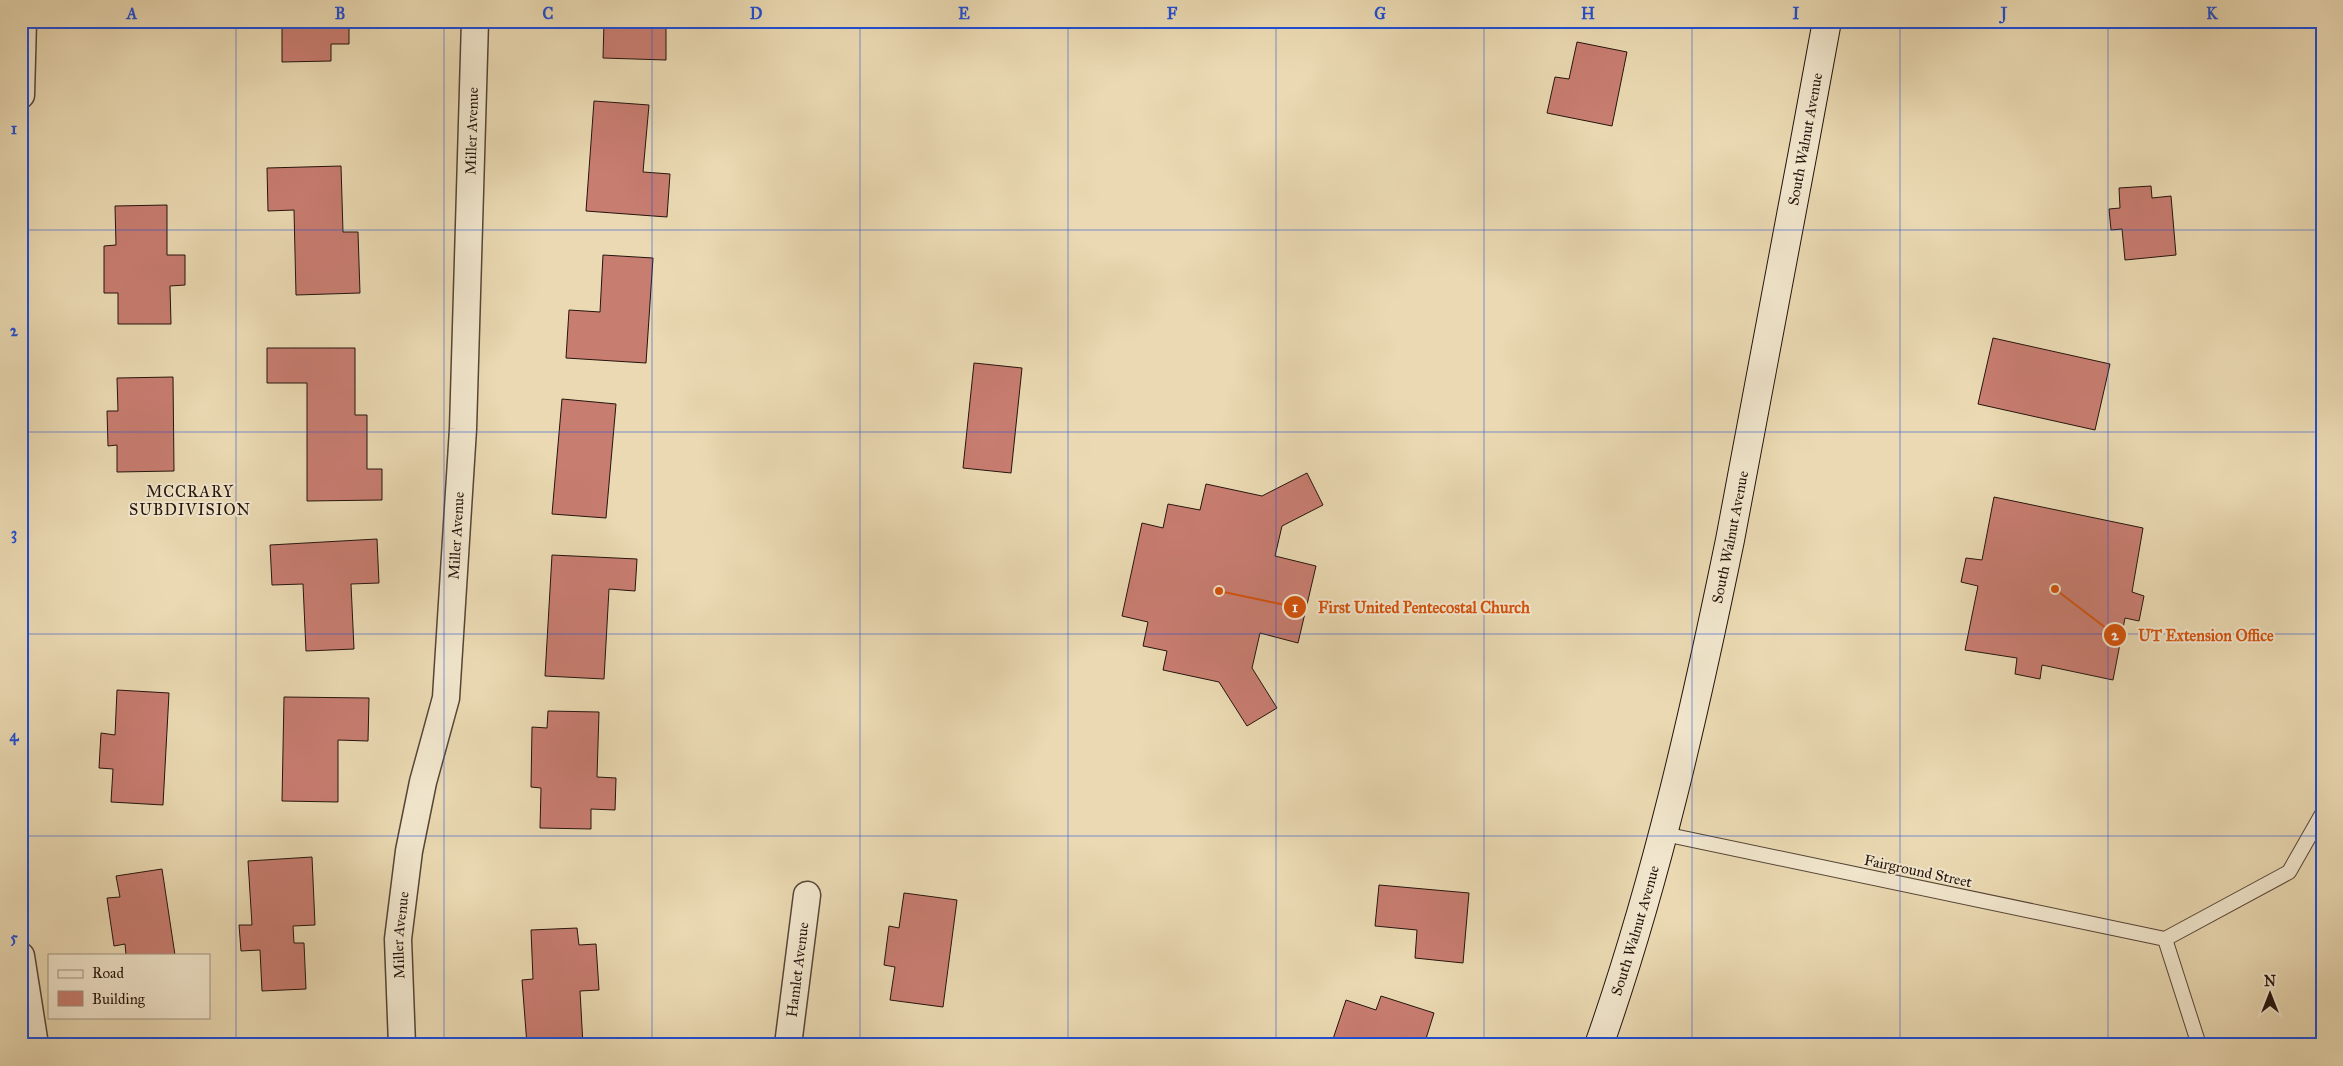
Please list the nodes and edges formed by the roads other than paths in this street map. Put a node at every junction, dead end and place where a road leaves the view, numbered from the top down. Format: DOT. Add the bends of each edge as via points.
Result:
graph roads {
  1 [pos="24,21"];
  2 [pos="475,21"];
  3 [pos="1827,21"];
  4 [pos="21,95"];
  5 [pos="2322,814"];
  6 [pos="1664,834"];
  7 [pos="807,895"];
  8 [pos="2165,939"];
  9 [pos="21,956"];
  10 [pos="26,1015"];
  11 [pos="35,1045"];
  12 [pos="402,1045"];
  13 [pos="788,1045"];
  14 [pos="1599,1045"];
  15 [pos="2199,1045"];
  1 -- 4 [label="street"];
  2 -- 12 [label="street, Miller Avenue" via="463,429 446,698 423,782 398,939"];
  3 -- 6 [label="street, South Walnut Avenue" via="1711,634"];
  5 -- 8 [label="lane" via="2289,872"];
  6 -- 8 [label="lane, Fairground Street"];
  6 -- 14 [label="street, South Walnut Avenue"];
  7 -- 13 [label="street, Hamlet Avenue"];
  8 -- 15 [label="lane"];
  9 -- 10 [label="street"];
  10 -- 11 [label="street"];
}
